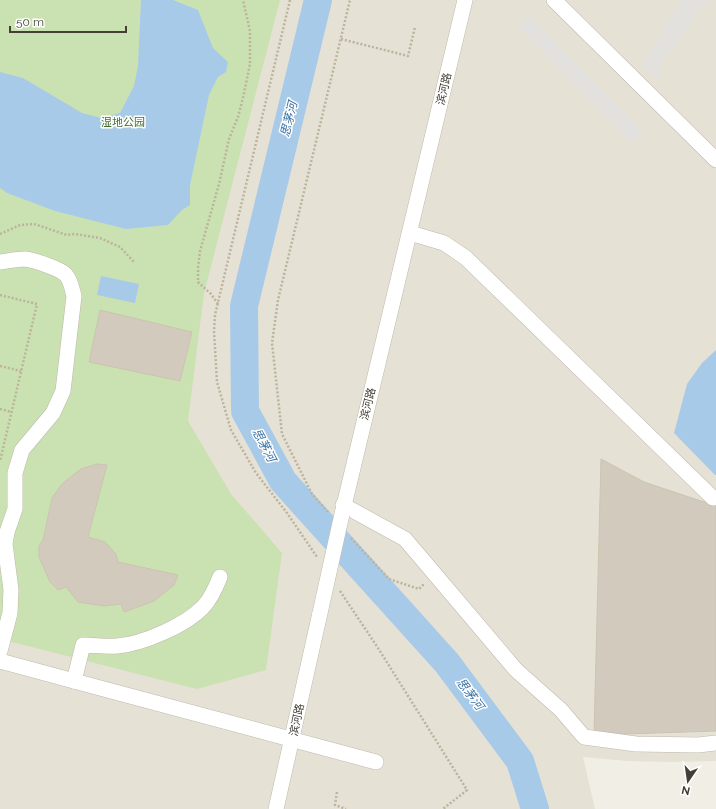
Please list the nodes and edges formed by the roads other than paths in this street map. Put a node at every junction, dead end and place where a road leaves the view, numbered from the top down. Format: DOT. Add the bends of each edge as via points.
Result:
graph roads {
  1 [pos="465,0"];
  2 [pos="554,0"];
  3 [pos="716,160"];
  4 [pos="410,233"];
  5 [pos="0,262"];
  6 [pos="713,498"];
  7 [pos="339,512"];
  8 [pos="220,577"];
  9 [pos="0,651"];
  10 [pos="0,661"];
  11 [pos="74,681"];
  12 [pos="292,740"];
  13 [pos="716,743"];
  14 [pos="376,762"];
  15 [pos="276,809"];
  1 -- 4 [label="street, 滨河路"];
  2 -- 3 [label="street"];
  4 -- 6 [label="street" via="444,242 466,258"];
  4 -- 7 [label="street, 滨河路"];
  5 -- 9 [label="street" via="26,259 58,270 66,274 74,296 63,391 53,413 22,450 15,473 15,509 7,532 6,544 11,590 10,613"];
  7 -- 12 [label="street, 滨河路, bridge"];
  7 -- 13 [label="street" via="405,539 516,670 561,710 584,737 636,744"];
  8 -- 11 [label="street" via="204,606 173,628 144,640 118,646 83,645"];
  10 -- 11 [label="street"];
  11 -- 12 [label="street"];
  12 -- 14 [label="street"];
  12 -- 15 [label="street, 滨河路"];
}
